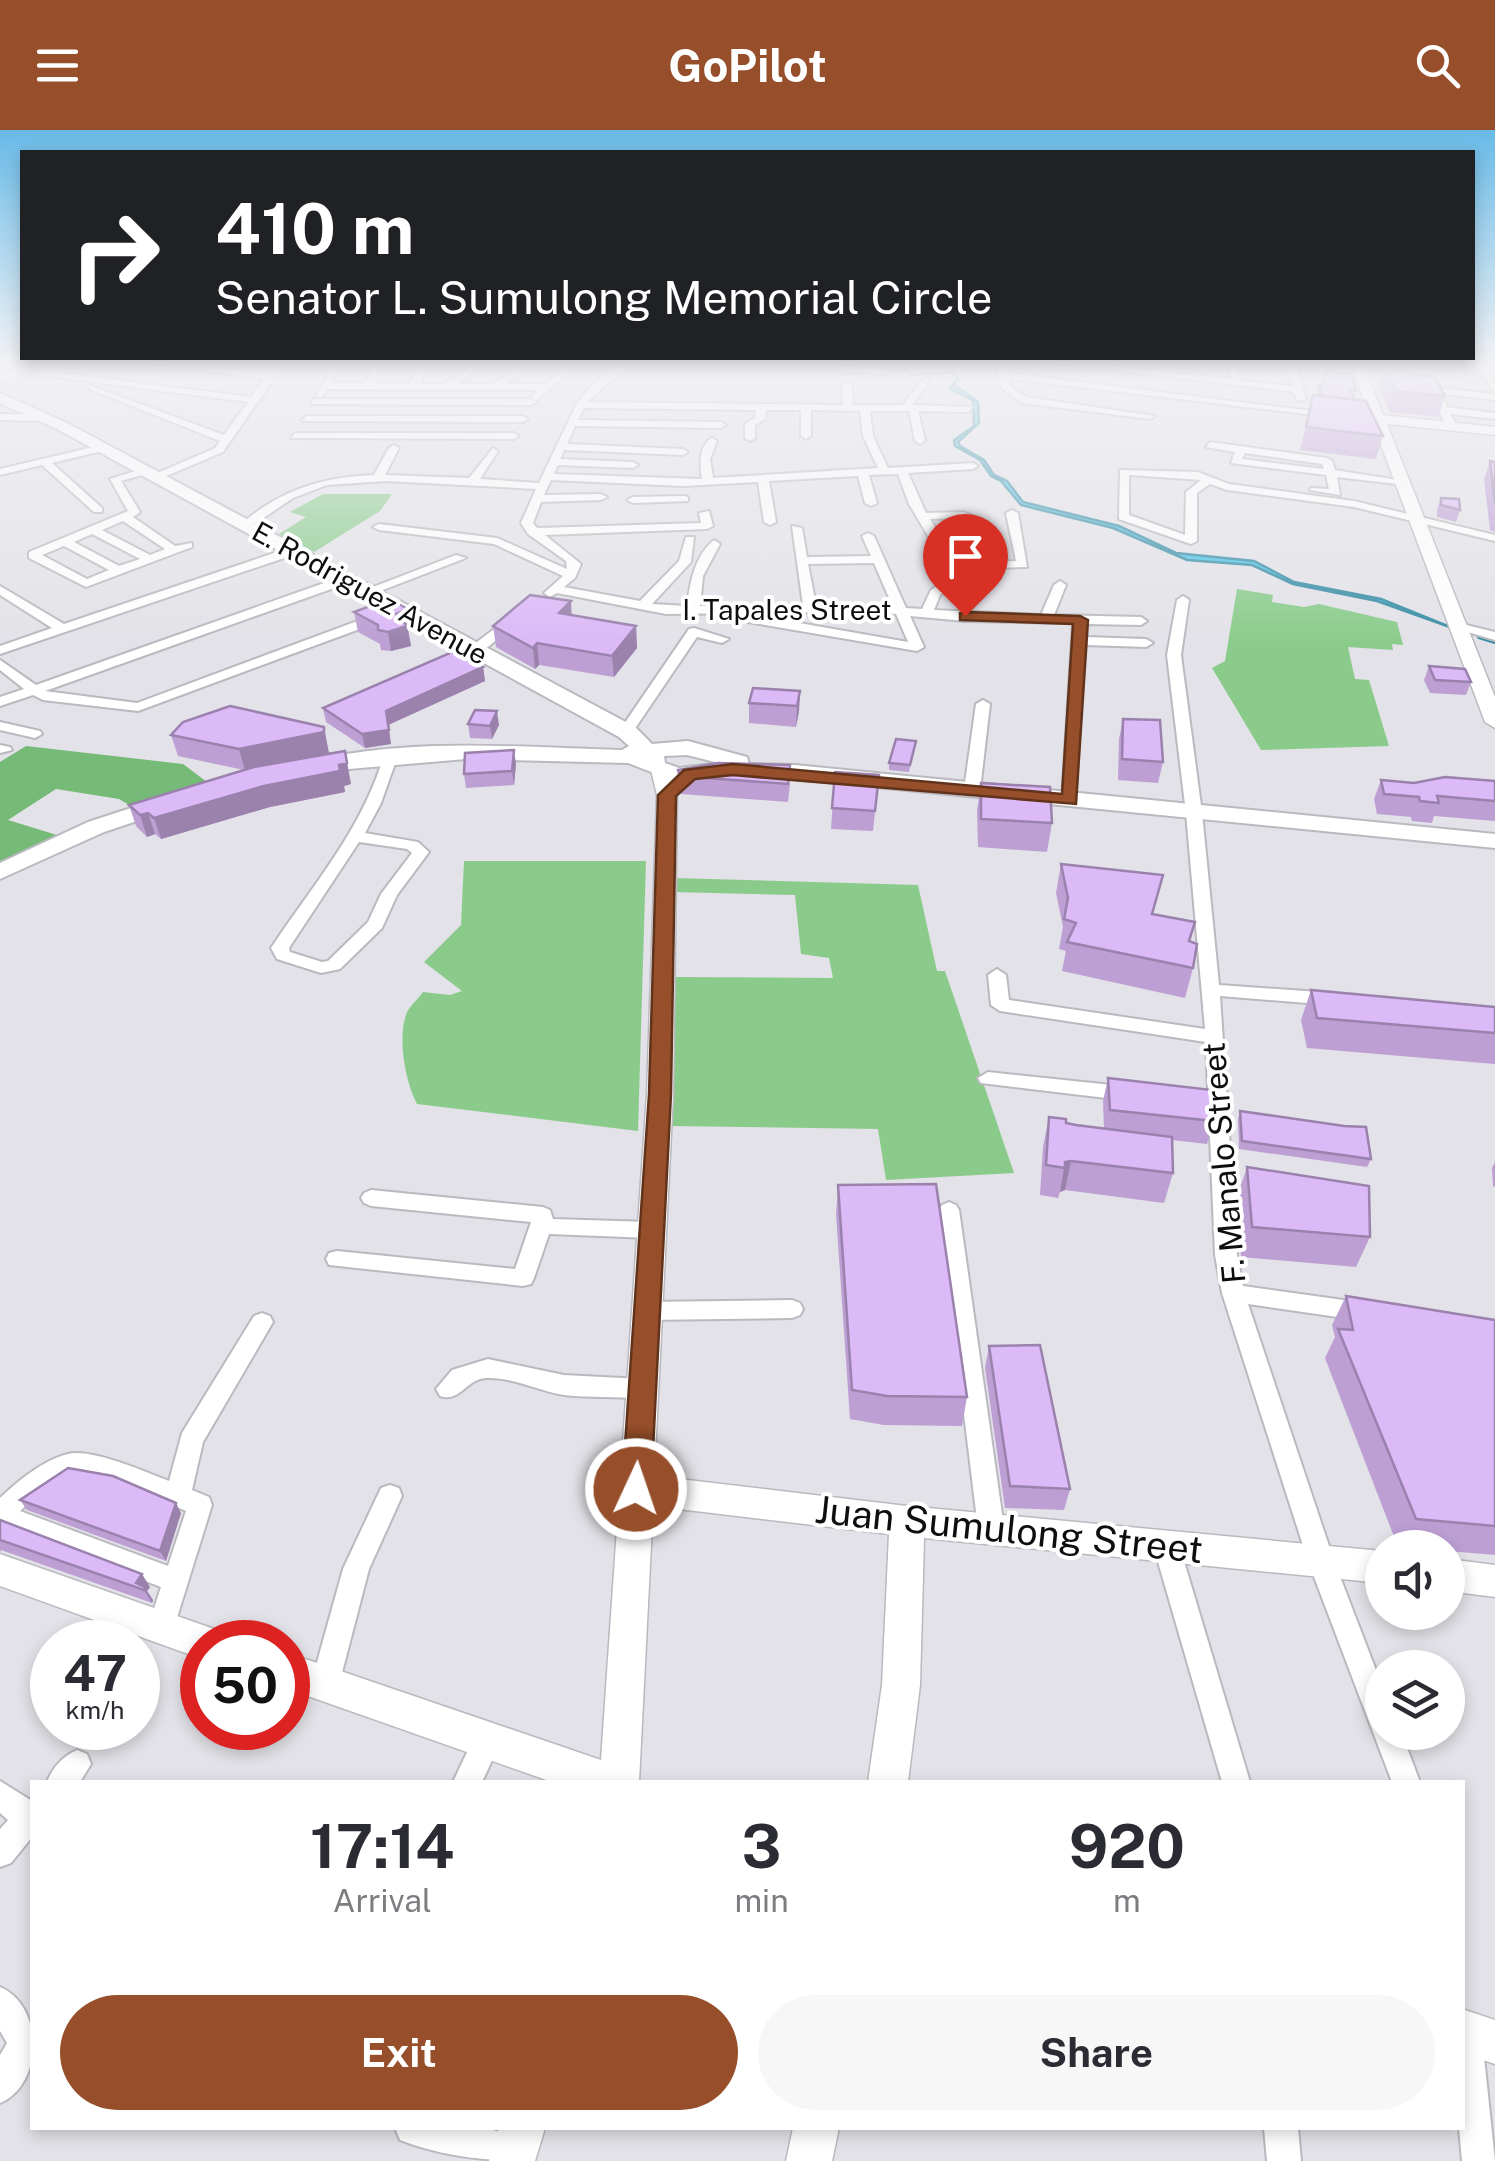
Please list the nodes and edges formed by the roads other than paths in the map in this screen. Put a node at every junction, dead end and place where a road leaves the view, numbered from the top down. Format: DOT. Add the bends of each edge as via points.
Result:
graph roads {
  1 [pos="74,455"];
  2 [pos="115,455"];
  3 [pos="205,455"];
  4 [pos="390,455"];
  5 [pos="491,455"];
  6 [pos="557,455"];
  7 [pos="705,455"];
  8 [pos="877,455"];
  9 [pos="1239,455"];
  10 [pos="1392,455"];
  11 [pos="44,462"];
  12 [pos="554,462"];
  13 [pos="633,465"];
  14 [pos="973,466"];
  15 [pos="953,467"];
  16 [pos="902,471"];
  17 [pos="0,472"];
  18 [pos="885,472"];
  19 [pos="151,474"];
  20 [pos="862,474"];
  21 [pos="1332,476"];
  22 [pos="1230,479"];
  23 [pos="377,480"];
  24 [pos="763,480"];
  25 [pos="961,480"];
  26 [pos="1208,480"];
  27 [pos="633,481"];
  28 [pos="708,482"];
  29 [pos="1406,482"];
  30 [pos="471,484"];
  31 [pos="542,488"];
  32 [pos="599,494"];
  33 [pos="684,498"];
  34 [pos="634,500"];
  35 [pos="871,503"];
  36 [pos="98,510"];
  37 [pos="706,513"];
  38 [pos="1012,513"];
  39 [pos="964,515"];
  40 [pos="124,516"];
  41 [pos="924,516"];
  42 [pos="1419,520"];
  43 [pos="634,521"];
  44 [pos="770,522"];
  45 [pos="246,525"];
  46 [pos="379,527"];
  47 [pos="796,528"];
  48 [pos="93,530"];
  49 [pos="532,532"];
  50 [pos="868,536"];
  51 [pos="1495,538"];
  52 [pos="690,539"];
  53 [pos="65,542"];
  54 [pos="714,544"];
  55 [pos="188,545"];
  56 [pos="174,550"];
  57 [pos="962,550"];
  58 [pos="292,551"];
  59 [pos="460,558"];
  60 [pos="149,559"];
  61 [pos="878,560"];
  62 [pos="803,561"];
  63 [pos="951,566"];
  64 [pos="969,566"];
  65 [pos="119,570"];
  66 [pos="571,576"];
  67 [pos="344,580"];
  68 [pos="1060,585"];
  69 [pos="0,590"];
  70 [pos="555,590"];
  71 [pos="366,592"];
  72 [pos="1184,600"];
  73 [pos="536,604"];
  74 [pos="642,607"];
  75 [pos="810,607"];
  76 [pos="716,609"];
  77 [pos="399,610"];
  78 [pos="693,610"];
  79 [pos="899,610"];
  80 [pos="927,613"];
  81 [pos="521,615"];
  82 [pos="1046,619"];
  83 [pos="1080,620"];
  84 [pos="1140,621"];
  85 [pos="1459,625"];
  86 [pos="63,629"];
  87 [pos="1495,636"];
  88 [pos="722,639"];
  89 [pos="1080,641"];
  90 [pos="1146,643"];
  91 [pos="0,650"];
  92 [pos="474,650"];
  93 [pos="0,664"];
  94 [pos="34,690"];
  95 [pos="0,702"];
  96 [pos="983,704"];
  97 [pos="579,708"];
  98 [pos="1495,722"];
  99 [pos="0,726"];
  100 [pos="628,728"];
  101 [pos="34,734"];
  102 [pos="390,755"];
  103 [pos="673,764"];
  104 [pos="285,772"];
  105 [pos="972,790"];
  106 [pos="198,794"];
  107 [pos="1070,800"];
  108 [pos="1194,813"];
  109 [pos="354,836"];
  110 [pos="1492,841"];
  111 [pos="0,872"];
  112 [pos="997,976"];
  113 [pos="1208,990"];
  114 [pos="1360,1001"];
  115 [pos="1215,1037"];
  116 [pos="988,1078"];
  117 [pos="1160,1097"];
  118 [pos="371,1198"];
  119 [pos="949,1210"];
  120 [pos="541,1226"];
  121 [pos="650,1230"];
  122 [pos="336,1259"];
  123 [pos="1234,1293"];
  124 [pos="792,1308"];
  125 [pos="646,1311"];
  126 [pos="1381,1315"];
  127 [pos="262,1322"];
  128 [pos="448,1389"];
  129 [pos="642,1389"];
  130 [pos="636,1489"];
  131 [pos="178,1495"];
  132 [pos="390,1496"];
  133 [pos="0,1514"];
  134 [pos="907,1521"];
  135 [pos="991,1528"];
  136 [pos="1167,1548"];
  137 [pos="1322,1561"];
  138 [pos="1365,1566"];
  139 [pos="0,1570"];
  140 [pos="1465,1577"];
  141 [pos="1495,1581"];
  142 [pos="178,1582"];
  143 [pos="161,1627"];
  144 [pos="180,1634"];
  145 [pos="1365,1676"];
  146 [pos="310,1679"];
  147 [pos="324,1684"];
  148 [pos="487,1741"];
  149 [pos="1394,1750"];
  150 [pos="468,1780"];
  151 [pos="600,1780"];
  152 [pos="619,1780"];
  153 [pos="888,1780"];
  154 [pos="1235,1780"];
  155 [pos="1405,1780"];
  156 [pos="0,1795"];
  157 [pos="30,1816"];
  158 [pos="30,1818"];
  159 [pos="0,1852"];
  160 [pos="0,2003"];
  161 [pos="1472,2030"];
  162 [pos="0,2087"];
  163 [pos="424,2130"];
  164 [pos="816,2130"];
  165 [pos="1282,2130"];
  166 [pos="516,2146"];
  167 [pos="809,2161"];
  168 [pos="1284,2161"];
  169 [pos="1479,2161"];
  1 -- 11 [label="street"];
  2 -- 19 [label="main road, E. Rodriguez Avenue"];
  3 -- 19 [label="street"];
  4 -- 23 [label="street"];
  5 -- 30 [label="street"];
  6 -- 12 [label="street"];
  7 -- 28 [label="street"];
  8 -- 18 [label="street"];
  9 -- 21 [label="street" via="1235,461"];
  10 -- 29 [label="main road"];
  11 -- 17 [label="street"];
  11 -- 36 [label="street"];
  12 -- 13 [label="street"];
  12 -- 31 [label="street"];
  14 -- 15 [label="street"];
  15 -- 16 [label="street"];
  15 -- 25 [label="street"];
  16 -- 18 [label="street"];
  16 -- 41 [label="street"];
  18 -- 20 [label="street"];
  19 -- 40 [label="street" via="114,480 134,512"];
  19 -- 45 [label="main road, E. Rodriguez Avenue"];
  20 -- 24 [label="street"];
  20 -- 35 [label="street"];
  21 -- 22 [label="street" via="1336,493"];
  21 -- 29 [label="street"];
  23 -- 30 [label="street"];
  23 -- 45 [label="street" via="309,486"];
  24 -- 28 [label="street"];
  24 -- 44 [label="street"];
  26 -- 26 [label="street" via="1191,492 1187,542 1123,517 1127,465"];
  26 -- 42 [label="street"];
  27 -- 28 [label="street"];
  27 -- 31 [label="street"];
  27 -- 34 [label="street"];
  29 -- 42 [label="main road"];
  30 -- 31 [label="street"];
  31 -- 32 [label="street"];
  31 -- 49 [label="street" via="527,523"];
  33 -- 34 [label="street"];
  34 -- 43 [label="street"];
  37 -- 49 [label="street" via="706,526"];
  38 -- 64 [label="street" via="1023,564"];
  39 -- 41 [label="street"];
  40 -- 48 [label="street"];
  40 -- 56 [label="street"];
  41 -- 63 [label="street"];
  42 -- 51 [label="street"];
  42 -- 85 [label="main road"];
  45 -- 58 [label="main road, E. Rodriguez Avenue"];
  46 -- 66 [label="street" via="496,542"];
  47 -- 62 [label="street"];
  48 -- 53 [label="street"];
  48 -- 60 [label="street"];
  49 -- 66 [label="street" via="571,557"];
  50 -- 61 [label="street"];
  52 -- 74 [label="street" via="685,562"];
  53 -- 65 [label="street"];
  53 -- 65 [label="street" via="32,555 86,583"];
  54 -- 78 [label="street" via="698,576"];
  55 -- 56 [label="street"];
  56 -- 60 [label="street"];
  57 -- 64 [label="street"];
  58 -- 67 [label="main road, E. Rodriguez Avenue"];
  58 -- 86 [label="street"];
  59 -- 71 [label="street"];
  60 -- 65 [label="street"];
  61 -- 62 [label="street"];
  61 -- 79 [label="street"];
  62 -- 75 [label="street"];
  63 -- 64 [label="street"];
  63 -- 80 [label="street" via="955,579 934,594"];
  66 -- 70 [label="street"];
  67 -- 71 [label="main road, E. Rodriguez Avenue"];
  67 -- 94 [label="street"];
  68 -- 82 [label="street"];
  69 -- 86 [label="street"];
  70 -- 73 [label="street"];
  70 -- 74 [label="street, I. Tapales Street"];
  71 -- 77 [label="main road, E. Rodriguez Avenue"];
  72 -- 108 [label="street, F. Manalo Street" via="1174,655"];
  74 -- 78 [label="street, I. Tapales Street"];
  75 -- 76 [label="street, I. Tapales Street"];
  75 -- 79 [label="street, I. Tapales Street"];
  76 -- 78 [label="street, I. Tapales Street"];
  76 -- 79 [label="street" via="917,647"];
  77 -- 92 [label="main road, E. Rodriguez Avenue"];
  77 -- 94 [label="street" via="138,707"];
  79 -- 80 [label="street, I. Tapales Street"];
  80 -- 82 [label="street, I. Tapales Street"];
  81 -- 92 [label="street"];
  82 -- 83 [label="street, I. Tapales Street"];
  83 -- 84 [label="street, I. Tapales Street"];
  83 -- 89 [label="street"];
  85 -- 87 [label="street"];
  85 -- 98 [label="main road"];
  86 -- 91 [label="street"];
  88 -- 100 [label="street" via="694,632"];
  89 -- 90 [label="street"];
  89 -- 107 [label="street"];
  92 -- 97 [label="main road, E. Rodriguez Avenue"];
  93 -- 94 [label="street"];
  94 -- 95 [label="street"];
  96 -- 105 [label="street"];
  97 -- 100 [label="main road, E. Rodriguez Avenue"];
  97 -- 103 [label="main road, E. Rodriguez Avenue"];
  99 -- 101 [label="street"];
  100 -- 103 [label="main road, E. Rodriguez Avenue"];
  102 -- 103 [label="main road" via="574,754"];
  102 -- 104 [label="main road"];
  102 -- 109 [label="street" via="388,773"];
  103 -- 105 [label="main road"];
  103 -- 121 [label="main road"];
  105 -- 107 [label="main road"];
  106 -- 111 [label="main road" via="96,827"];
  107 -- 108 [label="main road"];
  108 -- 110 [label="main road"];
  108 -- 113 [label="street, F. Manalo Street"];
  109 -- 109 [label="street" via="280,948 283,955 321,968 334,965 376,924 389,894 422,852"];
  112 -- 115 [label="street" via="1000,1005"];
  113 -- 114 [label="street"];
  113 -- 115 [label="street, F. Manalo Street"];
  115 -- 123 [label="street, F. Manalo Street" via="1208,1102"];
  116 -- 117 [label="street"];
  118 -- 120 [label="street" via="543,1215"];
  119 -- 135 [label="street"];
  120 -- 121 [label="street"];
  120 -- 122 [label="street" via="523,1278"];
  121 -- 125 [label="main road"];
  123 -- 126 [label="street"];
  123 -- 137 [label="street, F. Manalo Street"];
  124 -- 125 [label="street"];
  125 -- 129 [label="main road"];
  127 -- 131 [label="street" via="191,1440"];
  128 -- 129 [label="street" via="458,1375 486,1368 564,1385"];
  129 -- 130 [label="main road"];
  130 -- 134 [label="main road, Juan Sumulong Street"];
  130 -- 152 [label="main road"];
  131 -- 133 [label="street" via="72,1463 27,1488"];
  131 -- 142 [label="street" via="200,1506"];
  132 -- 147 [label="street" via="356,1568"];
  133 -- 142 [label="street"];
  134 -- 135 [label="main road, Juan Sumulong Street"];
  134 -- 153 [label="main road" via="903,1667"];
  135 -- 136 [label="main road, Juan Sumulong Street"];
  136 -- 137 [label="main road, Juan Sumulong Street"];
  136 -- 154 [label="street"];
  137 -- 138 [label="main road, Juan Sumulong Street"];
  137 -- 145 [label="street, F. Manalo Street"];
  139 -- 143 [label="main road"];
  140 -- 141 [label="main road"];
  142 -- 143 [label="street"];
  143 -- 144 [label="main road"];
  146 -- 147 [label="main road"];
  147 -- 148 [label="main road"];
  148 -- 150 [label="street"];
  148 -- 151 [label="main road"];
  149 -- 155 [label="street"];
  156 -- 157 [label="street"];
  158 -- 159 [label="street"];
  160 -- 162 [label="street" via="26,2042"];
  161 -- 169 [label="street"];
  163 -- 166 [label="street"];
  164 -- 167 [label="main road"];
  165 -- 168 [label="street"];
}
